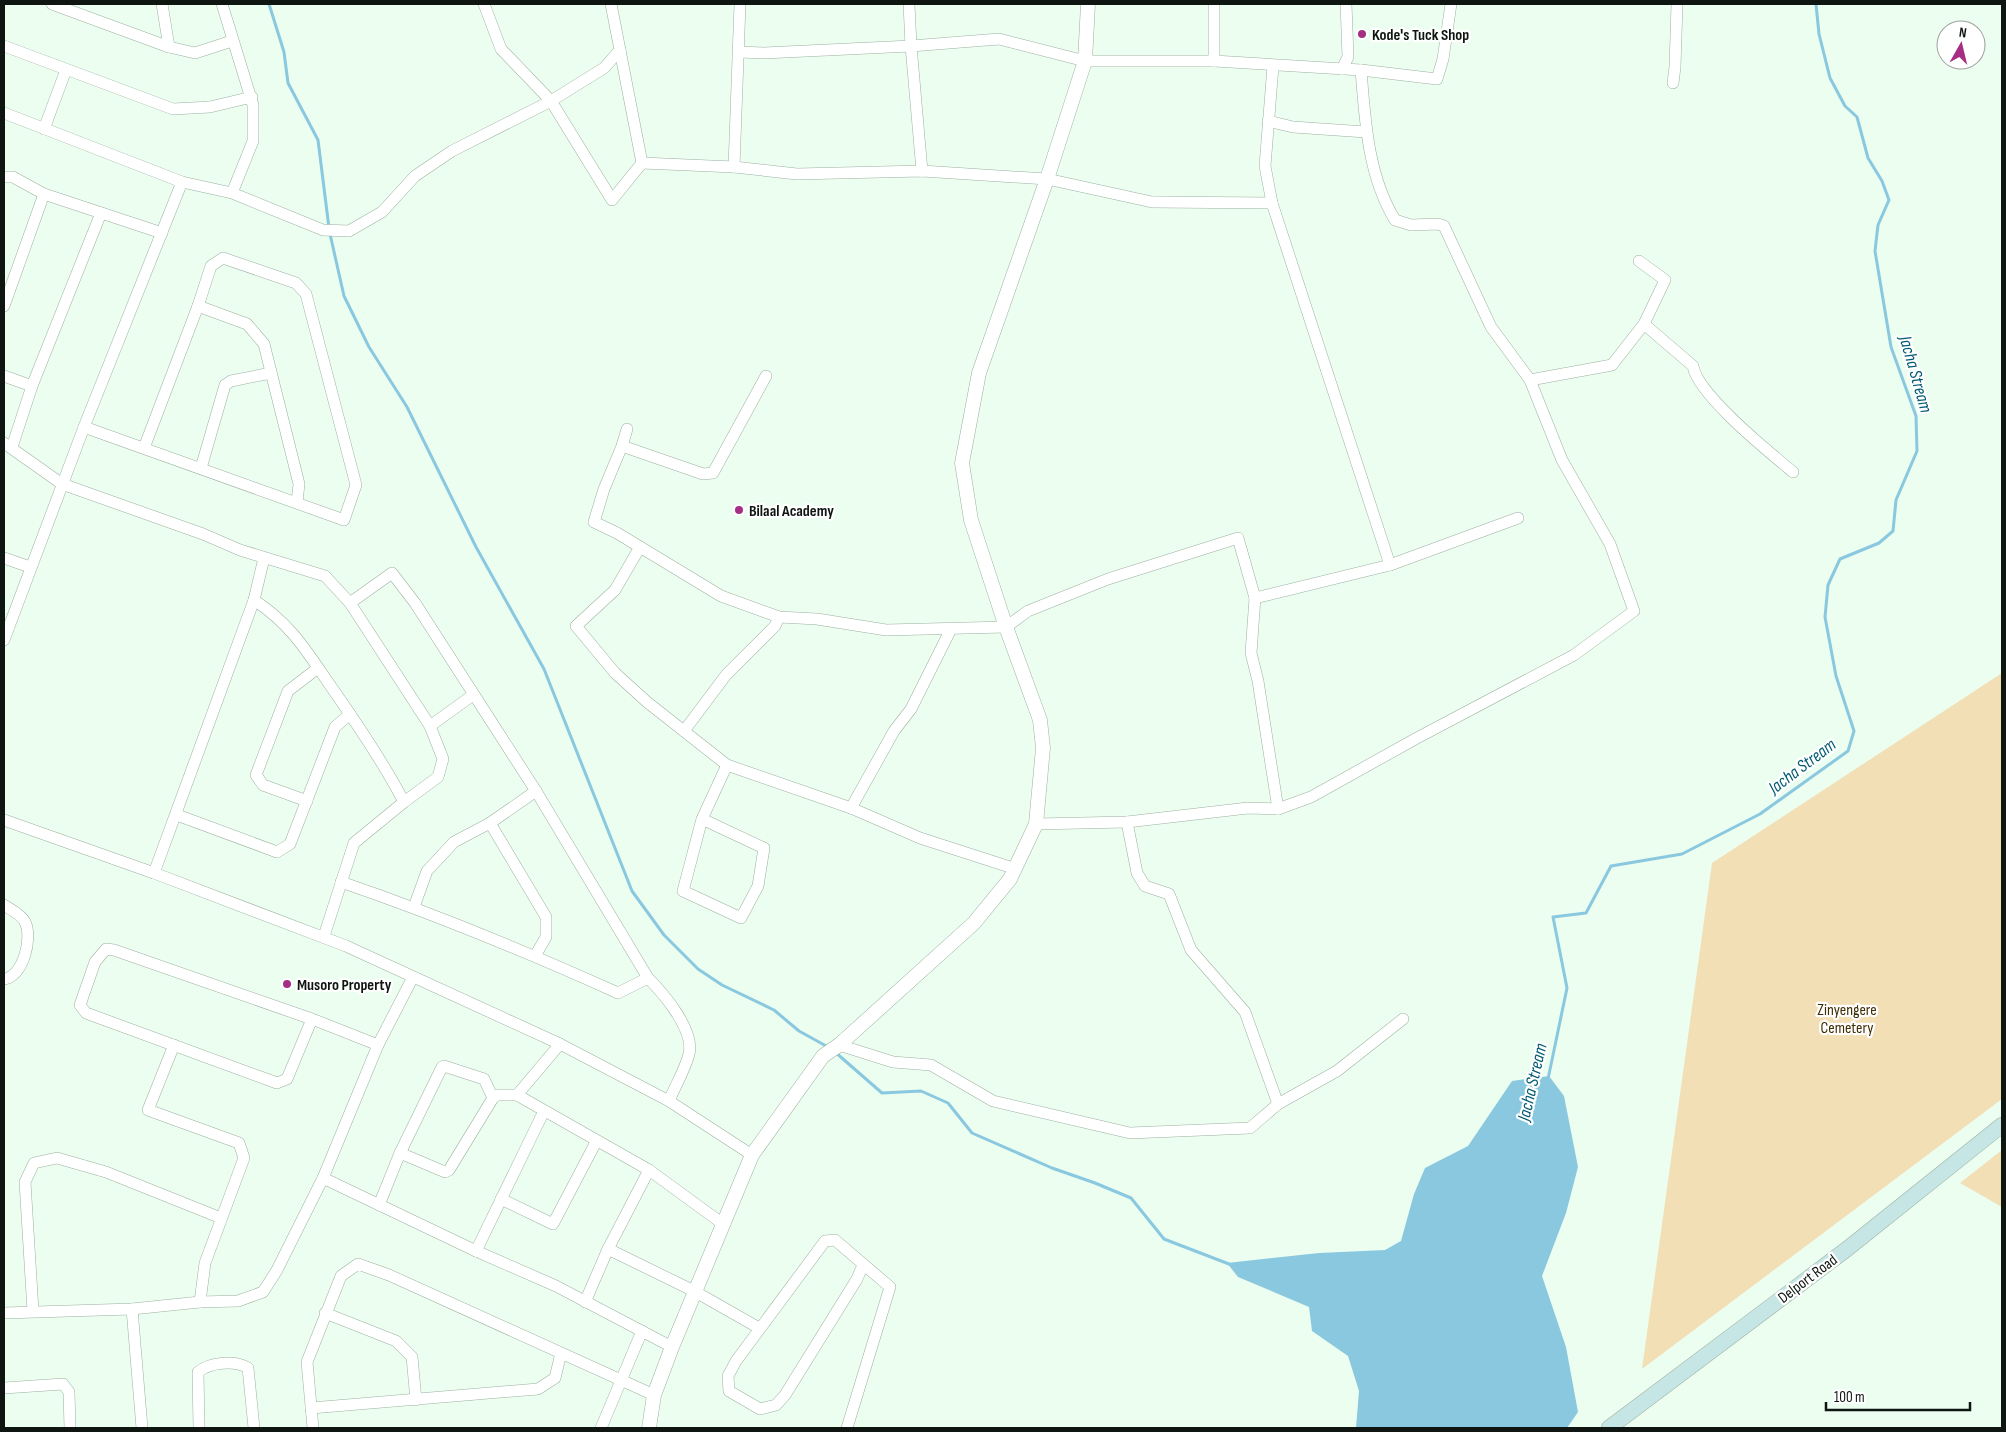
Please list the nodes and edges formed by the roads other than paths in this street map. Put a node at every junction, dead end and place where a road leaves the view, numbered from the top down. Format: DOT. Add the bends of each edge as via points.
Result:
graph roads {
  1 [pos="52,4"];
  2 [pos="162,4"];
  3 [pos="222,4"];
  4 [pos="484,4"];
  5 [pos="611,4"];
  6 [pos="740,4"];
  7 [pos="909,4"];
  8 [pos="1088,4"];
  9 [pos="1214,4"];
  10 [pos="1346,4"];
  11 [pos="1451,4"];
  12 [pos="1677,4"];
  13 [pos="232,42"];
  14 [pos="4,46"];
  15 [pos="911,46"];
  16 [pos="169,47"];
  17 [pos="620,50"];
  18 [pos="740,52"];
  19 [pos="1085,61"];
  20 [pos="1214,61"];
  21 [pos="1273,66"];
  22 [pos="1342,69"];
  23 [pos="66,70"];
  24 [pos="1361,70"];
  25 [pos="1673,82"];
  26 [pos="252,97"];
  27 [pos="551,101"];
  28 [pos="4,112"];
  29 [pos="1268,121"];
  30 [pos="44,129"];
  31 [pos="1366,132"];
  32 [pos="642,163"];
  33 [pos="734,167"];
  34 [pos="922,171"];
  35 [pos="4,177"];
  36 [pos="1047,180"];
  37 [pos="182,182"];
  38 [pos="44,194"];
  39 [pos="232,194"];
  40 [pos="1272,203"];
  41 [pos="101,213"];
  42 [pos="162,233"];
  43 [pos="1640,261"];
  44 [pos="4,306"];
  45 [pos="198,306"];
  46 [pos="1644,324"];
  47 [pos="271,373"];
  48 [pos="4,376"];
  49 [pos="766,376"];
  50 [pos="1530,380"];
  51 [pos="32,386"];
  52 [pos="84,426"];
  53 [pos="627,429"];
  54 [pos="8,445"];
  55 [pos="622,446"];
  56 [pos="144,448"];
  57 [pos="201,468"];
  58 [pos="1793,472"];
  59 [pos="62,484"];
  60 [pos="297,502"];
  61 [pos="1518,518"];
  62 [pos="640,547"];
  63 [pos="4,558"];
  64 [pos="264,558"];
  65 [pos="1390,565"];
  66 [pos="30,567"];
  67 [pos="1255,598"];
  68 [pos="254,600"];
  69 [pos="350,603"];
  70 [pos="779,618"];
  71 [pos="1006,627"];
  72 [pos="951,629"];
  73 [pos="4,640"];
  74 [pos="318,668"];
  75 [pos="474,695"];
  76 [pos="350,714"];
  77 [pos="430,726"];
  78 [pos="684,730"];
  79 [pos="728,764"];
  80 [pos="536,791"];
  81 [pos="307,801"];
  82 [pos="404,802"];
  83 [pos="851,808"];
  84 [pos="1278,810"];
  85 [pos="177,815"];
  86 [pos="702,819"];
  87 [pos="4,820"];
  88 [pos="1127,822"];
  89 [pos="490,824"];
  90 [pos="1036,824"];
  91 [pos="1016,869"];
  92 [pos="154,873"];
  93 [pos="341,882"];
  94 [pos="4,905"];
  95 [pos="414,906"];
  96 [pos="324,936"];
  97 [pos="536,956"];
  98 [pos="413,977"];
  99 [pos="648,978"];
  100 [pos="4,979"];
  101 [pos="312,1019"];
  102 [pos="1403,1020"];
  103 [pos="560,1044"];
  104 [pos="174,1045"];
  105 [pos="378,1045"];
  106 [pos="839,1045"];
  107 [pos="517,1095"];
  108 [pos="493,1098"];
  109 [pos="669,1101"];
  110 [pos="1278,1104"];
  111 [pos="544,1111"];
  112 [pos="2002,1125"];
  113 [pos="596,1142"];
  114 [pos="400,1153"];
  115 [pos="752,1155"];
  116 [pos="649,1170"];
  117 [pos="323,1178"];
  118 [pos="501,1199"];
  119 [pos="379,1205"];
  120 [pos="222,1218"];
  121 [pos="724,1224"];
  122 [pos="608,1249"];
  123 [pos="476,1251"];
  124 [pos="863,1265"];
  125 [pos="694,1291"];
  126 [pos="200,1302"];
  127 [pos="585,1302"];
  128 [pos="132,1309"];
  129 [pos="33,1311"];
  130 [pos="4,1313"];
  131 [pos="325,1313"];
  132 [pos="759,1328"];
  133 [pos="642,1331"];
  134 [pos="672,1347"];
  135 [pos="561,1353"];
  136 [pos="621,1382"];
  137 [pos="4,1388"];
  138 [pos="654,1395"];
  139 [pos="416,1400"];
  140 [pos="310,1408"];
  141 [pos="70,1428"];
  142 [pos="142,1428"];
  143 [pos="199,1428"];
  144 [pos="254,1428"];
  145 [pos="313,1428"];
  146 [pos="601,1428"];
  147 [pos="649,1428"];
  148 [pos="847,1428"];
  149 [pos="1609,1428"];
  1 -- 16 [label="street"];
  2 -- 16 [label="street"];
  3 -- 13 [label="street"];
  4 -- 27 [label="street" via="501,50"];
  5 -- 17 [label="street"];
  6 -- 18 [label="street"];
  7 -- 15 [label="street"];
  8 -- 19 [label="street"];
  9 -- 20 [label="street"];
  10 -- 22 [label="street" via="1348,58"];
  11 -- 24 [label="street" via="1437,79"];
  12 -- 25 [label="street"];
  13 -- 16 [label="street" via="195,53"];
  13 -- 26 [label="street"];
  14 -- 23 [label="street"];
  15 -- 18 [label="street"];
  15 -- 19 [label="street" via="999,39"];
  15 -- 34 [label="street"];
  17 -- 27 [label="street" via="604,68"];
  17 -- 32 [label="street"];
  18 -- 33 [label="street"];
  19 -- 20 [label="street"];
  19 -- 36 [label="street"];
  20 -- 21 [label="street"];
  21 -- 22 [label="street"];
  21 -- 29 [label="street"];
  22 -- 24 [label="street"];
  23 -- 26 [label="street" via="173,109 210,106"];
  23 -- 30 [label="street"];
  24 -- 31 [label="street"];
  26 -- 39 [label="street" via="253,141"];
  27 -- 32 [label="street" via="612,200"];
  27 -- 39 [label="street" via="452,151 416,176 382,212 350,231 323,230"];
  28 -- 30 [label="street"];
  29 -- 31 [label="street" via="1293,127"];
  29 -- 40 [label="street" via="1266,166"];
  30 -- 37 [label="street"];
  31 -- 50 [label="street" via="1385,203 1396,220 1411,226 1444,226 1491,327"];
  32 -- 33 [label="street"];
  33 -- 34 [label="street" via="797,174"];
  34 -- 36 [label="street"];
  35 -- 38 [label="street" via="13,177"];
  36 -- 40 [label="street" via="1152,202"];
  36 -- 71 [label="street" via="979,373 962,463 972,520"];
  37 -- 39 [label="street"];
  37 -- 42 [label="street"];
  38 -- 41 [label="street"];
  38 -- 44 [label="street"];
  40 -- 65 [label="street"];
  41 -- 42 [label="street"];
  41 -- 51 [label="street"];
  42 -- 52 [label="street"];
  43 -- 46 [label="street" via="1665,280"];
  45 -- 47 [label="street" via="247,324 264,344"];
  45 -- 56 [label="street"];
  45 -- 60 [label="street" via="211,266 223,258 296,283 306,294 356,485 344,520"];
  46 -- 50 [label="street" via="1612,364"];
  46 -- 58 [label="street" via="1693,366 1694,376 1722,408"];
  47 -- 57 [label="street" via="225,385"];
  47 -- 60 [label="street" via="299,484"];
  48 -- 51 [label="street"];
  49 -- 55 [label="street" via="713,473 703,474"];
  50 -- 84 [label="street" via="1562,460 1610,544 1634,611 1574,655 1311,798"];
  51 -- 54 [label="street"];
  52 -- 56 [label="street"];
  52 -- 59 [label="street"];
  53 -- 55 [label="street"];
  54 -- 59 [label="street"];
  55 -- 62 [label="street" via="594,522"];
  56 -- 57 [label="street"];
  57 -- 60 [label="street"];
  59 -- 64 [label="street"];
  59 -- 66 [label="street"];
  61 -- 65 [label="street"];
  62 -- 70 [label="street" via="721,596"];
  62 -- 78 [label="street" via="615,590 576,626 615,673"];
  63 -- 66 [label="street"];
  64 -- 68 [label="street"];
  64 -- 69 [label="street" via="325,576"];
  65 -- 67 [label="street"];
  66 -- 73 [label="street"];
  67 -- 71 [label="street" via="1238,538 1108,579 1028,611"];
  67 -- 84 [label="street" via="1251,653"];
  68 -- 74 [label="street" via="274,613 296,635"];
  68 -- 85 [label="street"];
  69 -- 75 [label="street" via="392,573"];
  69 -- 77 [label="street"];
  70 -- 72 [label="street" via="818,619 886,630"];
  70 -- 78 [label="street" via="775,626 726,675"];
  71 -- 72 [label="street"];
  71 -- 90 [label="street" via="1040,720 1043,748"];
  72 -- 83 [label="street" via="911,709 894,732"];
  74 -- 76 [label="street"];
  74 -- 81 [label="street" via="288,691 256,775 264,785"];
  75 -- 77 [label="street"];
  75 -- 80 [label="street"];
  76 -- 81 [label="street" via="335,727"];
  76 -- 82 [label="street"];
  77 -- 82 [label="street" via="443,760 438,778"];
  78 -- 79 [label="street"];
  79 -- 83 [label="street"];
  79 -- 86 [label="street"];
  80 -- 89 [label="street"];
  80 -- 99 [label="street"];
  81 -- 85 [label="street" via="290,844 277,852"];
  82 -- 93 [label="street" via="354,843"];
  83 -- 91 [label="street" via="920,838"];
  84 -- 88 [label="street" via="1248,808"];
  85 -- 92 [label="street"];
  86 -- 86 [label="street" via="684,891 741,918 758,886 764,848"];
  87 -- 92 [label="street"];
  88 -- 90 [label="street"];
  88 -- 110 [label="street" via="1137,873 1145,886 1169,894 1191,950 1245,1012"];
  89 -- 95 [label="street" via="454,842 427,871"];
  89 -- 97 [label="street" via="546,917 546,937"];
  90 -- 91 [label="street"];
  91 -- 106 [label="street" via="974,923"];
  92 -- 96 [label="street"];
  93 -- 95 [label="street"];
  93 -- 96 [label="street"];
  94 -- 100 [label="street" via="24,919 29,931 19,969 11,978"];
  95 -- 97 [label="street"];
  96 -- 98 [label="street"];
  97 -- 99 [label="street" via="618,993"];
  98 -- 103 [label="street"];
  98 -- 105 [label="street"];
  99 -- 109 [label="street" via="670,1000 689,1039 690,1053"];
  101 -- 104 [label="street" via="288,1079 278,1083"];
  101 -- 104 [label="street" via="106,949 95,962 80,1005 86,1013"];
  101 -- 105 [label="street"];
  102 -- 110 [label="street" via="1337,1071"];
  103 -- 107 [label="street"];
  103 -- 109 [label="street"];
  104 -- 120 [label="street" via="148,1110 239,1143 244,1158"];
  105 -- 117 [label="street"];
  106 -- 110 [label="street" via="892,1062 931,1065 992,1101 1130,1133 1250,1128"];
  106 -- 115 [label="street" via="824,1056"];
  107 -- 108 [label="street"];
  107 -- 111 [label="street"];
  108 -- 114 [label="street" via="449,1170 445,1172"];
  108 -- 114 [label="street" via="484,1079 442,1067"];
  109 -- 115 [label="street"];
  111 -- 113 [label="street"];
  111 -- 118 [label="street"];
  112 -- 149 [label="main road, Delport Road" via="1847,1249"];
  113 -- 116 [label="street"];
  113 -- 118 [label="street" via="553,1224"];
  114 -- 119 [label="street"];
  115 -- 121 [label="street"];
  116 -- 121 [label="street"];
  116 -- 122 [label="street"];
  117 -- 119 [label="street"];
  117 -- 126 [label="street" via="263,1292 238,1301"];
  118 -- 123 [label="street"];
  119 -- 123 [label="street"];
  120 -- 126 [label="street" via="204,1263"];
  120 -- 129 [label="street" via="106,1172 65,1160 57,1158 34,1163 25,1182"];
  121 -- 125 [label="street"];
  122 -- 125 [label="street"];
  122 -- 127 [label="street"];
  123 -- 127 [label="street"];
  124 -- 132 [label="street" via="835,1240 825,1241"];
  124 -- 132 [label="street" via="785,1395 776,1405 760,1409 729,1391 728,1376"];
  124 -- 148 [label="street" via="890,1287"];
  125 -- 132 [label="street"];
  125 -- 134 [label="street"];
  126 -- 128 [label="street"];
  127 -- 133 [label="street"];
  128 -- 129 [label="street"];
  128 -- 142 [label="street"];
  129 -- 130 [label="street"];
  131 -- 135 [label="street" via="341,1276 358,1264"];
  131 -- 139 [label="street" via="396,1341 412,1357"];
  131 -- 140 [label="street" via="307,1362"];
  133 -- 134 [label="street"];
  133 -- 136 [label="street"];
  134 -- 138 [label="street"];
  135 -- 136 [label="street"];
  135 -- 139 [label="street" via="555,1378 538,1389"];
  136 -- 138 [label="street"];
  136 -- 146 [label="street"];
  137 -- 141 [label="street" via="64,1384 69,1392"];
  138 -- 147 [label="street"];
  139 -- 140 [label="street"];
  140 -- 145 [label="street"];
  143 -- 144 [label="street" via="198,1372 219,1363 248,1368"];
}
